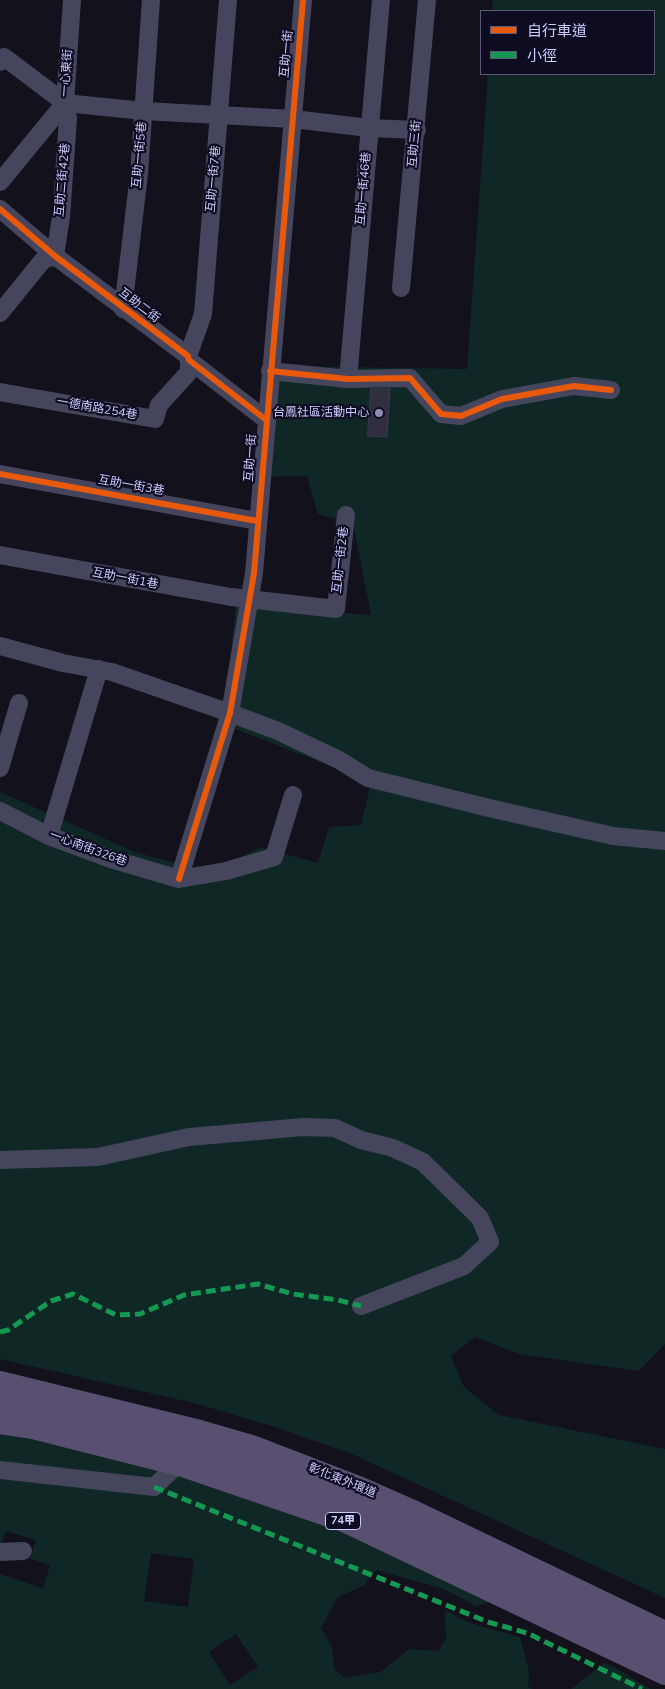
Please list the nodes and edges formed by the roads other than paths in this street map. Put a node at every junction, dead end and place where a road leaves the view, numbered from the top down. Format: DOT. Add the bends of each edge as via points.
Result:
graph roads {
  1 [pos="72,0"];
  2 [pos="151,0"];
  3 [pos="228,0"];
  4 [pos="303,0"];
  5 [pos="381,0"];
  6 [pos="427,0"];
  7 [pos="1,56"];
  8 [pos="65,103"];
  9 [pos="144,111"];
  10 [pos="220,115"];
  11 [pos="293,119"];
  12 [pos="368,128"];
  13 [pos="416,130"];
  14 [pos="0,182"];
  15 [pos="0,209"];
  16 [pos="55,256"];
  17 [pos="401,288"];
  18 [pos="123,309"];
  19 [pos="0,313"];
  20 [pos="188,358"];
  21 [pos="270,371"];
  22 [pos="348,379"];
  23 [pos="611,390"];
  24 [pos="0,392"];
  25 [pos="265,419"];
  26 [pos="0,474"];
  27 [pos="346,515"];
  28 [pos="257,521"];
  29 [pos="0,555"];
  30 [pos="250,600"];
  31 [pos="0,646"];
  32 [pos="99,669"];
  33 [pos="19,703"];
  34 [pos="230,713"];
  35 [pos="0,768"];
  36 [pos="293,795"];
  37 [pos="0,811"];
  38 [pos="49,836"];
  39 [pos="665,841"];
  40 [pos="179,879"];
  41 [pos="0,1160"];
  42 [pos="361,1306"];
  43 [pos="0,1370"];
  44 [pos="0,1382"];
  45 [pos="0,1402"];
  46 [pos="0,1423"];
  47 [pos="177,1465"];
  48 [pos="0,1470"];
  49 [pos="23,1551"];
  50 [pos="0,1552"];
  51 [pos="665,1616"];
  52 [pos="665,1632"];
  53 [pos="665,1650"];
  54 [pos="665,1674"];
  1 -- 8 [label="street, 一心東街"];
  2 -- 9 [label="street, 互助一街5巷"];
  3 -- 10 [label="street, 互助一街7巷"];
  4 -- 11 [label="street, 互助一街"];
  5 -- 12 [label="street, 互助一街46巷"];
  6 -- 13 [label="street, 互助三街"];
  7 -- 8 [label="street"];
  8 -- 9 [label="street"];
  8 -- 14 [label="street, 一心東街"];
  8 -- 16 [label="street, 互助二街42巷" via="68,119"];
  9 -- 10 [label="street"];
  9 -- 18 [label="street, 互助一街5巷"];
  10 -- 11 [label="street"];
  10 -- 20 [label="street, 互助一街7巷" via="203,314"];
  11 -- 12 [label="street"];
  11 -- 21 [label="street, 互助一街"];
  12 -- 13 [label="street"];
  12 -- 22 [label="street, 互助一街46巷"];
  13 -- 17 [label="street, 互助三街"];
  15 -- 16 [label="street, 互助二街"];
  16 -- 18 [label="street, 互助二街"];
  16 -- 19 [label="street" via="43,260"];
  18 -- 20 [label="street, 互助二街"];
  20 -- 24 [label="street, 一德南路254巷" via="189,372 159,406 154,419"];
  20 -- 25 [label="street, 互助二街"];
  21 -- 22 [label="street"];
  21 -- 25 [label="street, 互助一街"];
  22 -- 23 [label="street" via="410,378 441,414 461,416 502,399 574,386"];
  25 -- 28 [label="street, 互助一街"];
  26 -- 28 [label="street, 互助一街3巷"];
  27 -- 30 [label="street, 互助一街2巷" via="336,609"];
  28 -- 30 [label="street, 互助一街"];
  29 -- 30 [label="street, 互助一街1巷"];
  30 -- 34 [label="street, 互助一街"];
  31 -- 32 [label="street"];
  32 -- 34 [label="street"];
  32 -- 38 [label="street"];
  33 -- 35 [label="street"];
  34 -- 39 [label="street" via="278,731 339,760 368,778 613,836"];
  34 -- 40 [label="street, 互助一街"];
  36 -- 40 [label="street" via="274,856 226,871"];
  37 -- 38 [label="street, 一心南街326巷"];
  38 -- 40 [label="street, 一心南街326巷"];
  41 -- 42 [label="street" via="98,1157 189,1137 303,1127 336,1128 361,1140 393,1148 423,1162 480,1218 490,1242 464,1266"];
  43 -- 51 [label="main road" via="200,1418 311,1452 408,1494"];
  44 -- 52 [label="main road, 彰化東外環道" via="252,1446 411,1510"];
  45 -- 53 [label="main road, 彰化東外環道 / 74甲" via="194,1450 352,1503"];
  46 -- 47 [label="main road, 74甲" via="33,1428"];
  47 -- 48 [label="street" via="154,1487"];
  47 -- 54 [label="main road, 74甲" via="344,1521"];
  49 -- 50 [label="street"];
}
